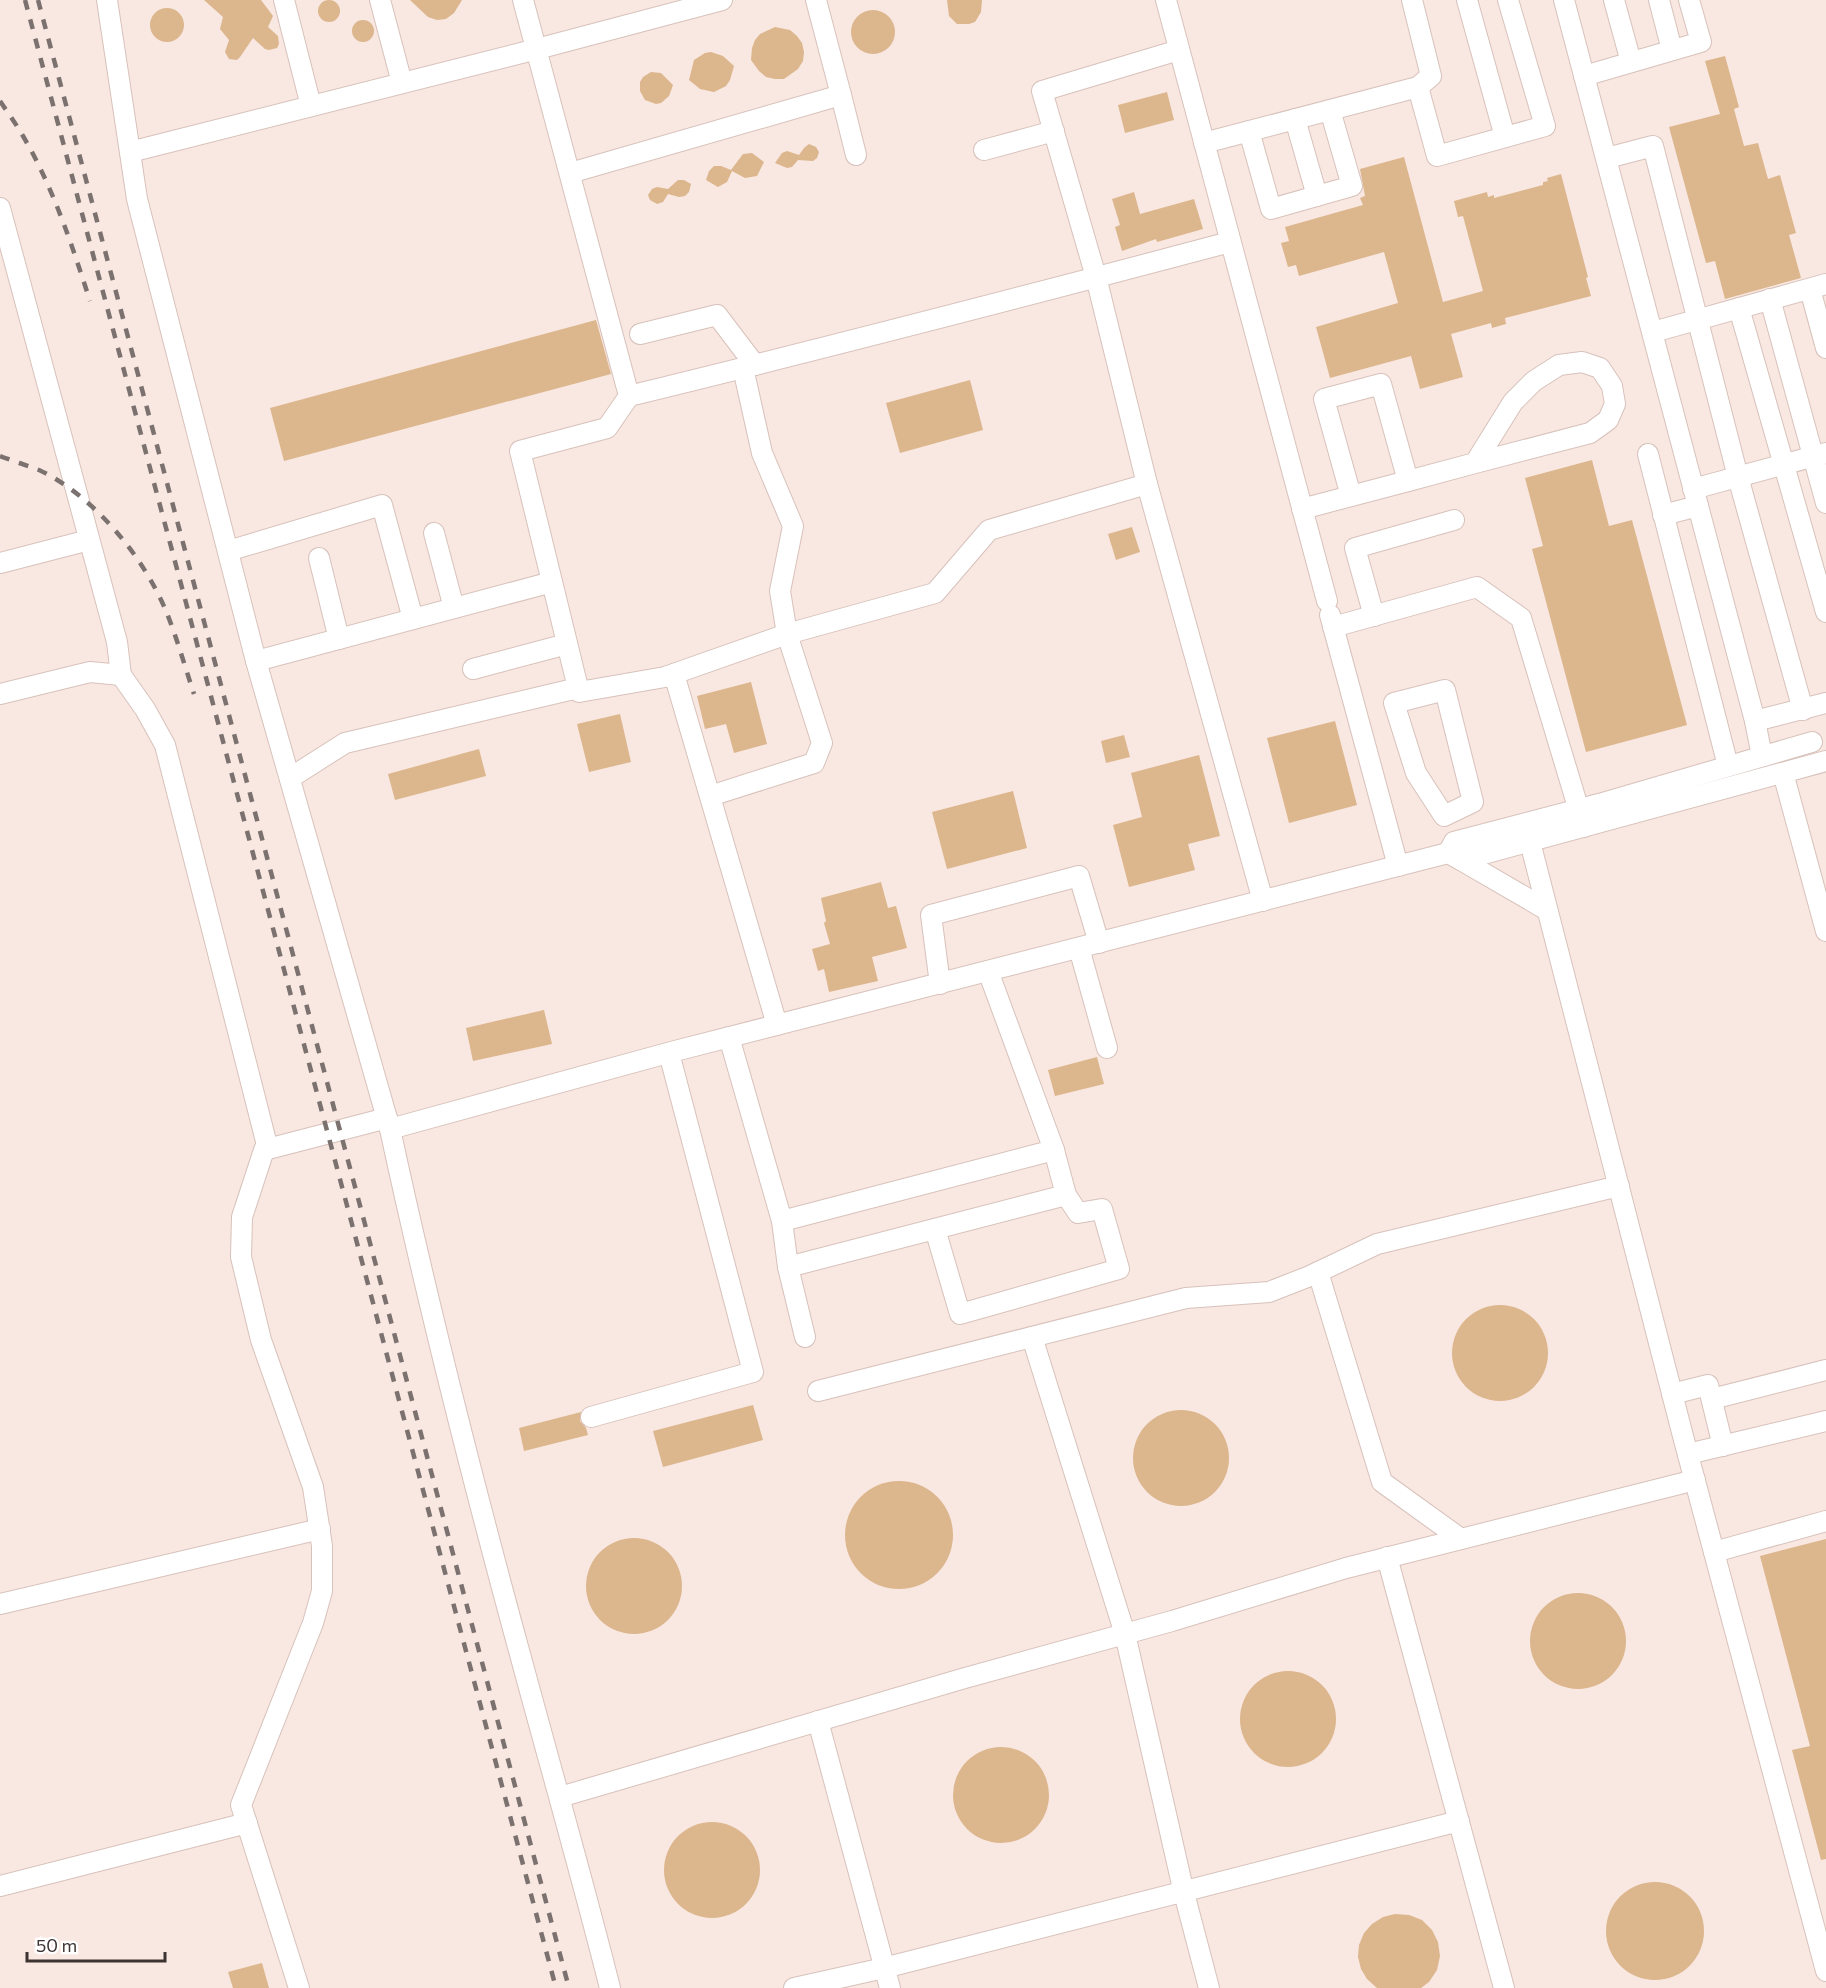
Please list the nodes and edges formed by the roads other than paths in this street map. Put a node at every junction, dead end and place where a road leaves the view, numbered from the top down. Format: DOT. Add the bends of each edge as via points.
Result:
graph roads {
  1 [pos="107,0"];
  2 [pos="284,0"];
  3 [pos="380,0"];
  4 [pos="523,0"];
  5 [pos="722,0"];
  6 [pos="816,0"];
  7 [pos="1166,0"];
  8 [pos="1412,0"];
  9 [pos="1467,0"];
  10 [pos="1508,0"];
  11 [pos="1564,0"];
  12 [pos="1614,0"];
  13 [pos="1659,0"];
  14 [pos="1689,0"];
  15 [pos="537,49"];
  16 [pos="1179,50"];
  17 [pos="1672,50"];
  18 [pos="1631,62"];
  19 [pos="1584,76"];
  20 [pos="402,83"];
  21 [pos="1418,87"];
  22 [pos="841,95"];
  23 [pos="311,106"];
  24 [pos="1330,110"];
  25 [pos="1295,119"];
  26 [pos="1054,131"];
  27 [pos="1249,131"];
  28 [pos="1505,137"];
  29 [pos="1204,143"];
  30 [pos="984,150"];
  31 [pos="130,152"];
  32 [pos="856,155"];
  33 [pos="1606,158"];
  34 [pos="570,173"];
  35 [pos="1317,196"];
  36 [pos="0,208"];
  37 [pos="1230,242"];
  38 [pos="1096,277"];
  39 [pos="1818,286"];
  40 [pos="1770,299"];
  41 [pos="1740,308"];
  42 [pos="1699,320"];
  43 [pos="1653,332"];
  44 [pos="640,334"];
  45 [pos="1826,348"];
  46 [pos="749,366"];
  47 [pos="629,396"];
  48 [pos="1648,454"];
  49 [pos="1820,454"];
  50 [pos="1475,463"];
  51 [pos="1783,465"];
  52 [pos="1738,477"];
  53 [pos="1408,481"];
  54 [pos="1147,484"];
  55 [pos="1351,496"];
  56 [pos="1696,497"];
  57 [pos="1826,503"];
  58 [pos="1302,508"];
  59 [pos="1663,515"];
  60 [pos="1454,520"];
  61 [pos="434,533"];
  62 [pos="89,540"];
  63 [pos="228,551"];
  64 [pos="319,558"];
  65 [pos="0,563"];
  66 [pos="1821,579"];
  67 [pos="552,582"];
  68 [pos="454,608"];
  69 [pos="1826,612"];
  70 [pos="1330,613"];
  71 [pos="1374,616"];
  72 [pos="412,619"];
  73 [pos="787,634"];
  74 [pos="339,639"];
  75 [pos="567,644"];
  76 [pos="256,661"];
  77 [pos="473,669"];
  78 [pos="674,674"];
  79 [pos="121,675"];
  80 [pos="578,688"];
  81 [pos="0,694"];
  82 [pos="1826,703"];
  83 [pos="1803,710"];
  84 [pos="1755,721"];
  85 [pos="1812,742"];
  86 [pos="1762,756"];
  87 [pos="1826,761"];
  88 [pos="1728,766"];
  89 [pos="1783,773"];
  90 [pos="290,778"];
  91 [pos="710,796"];
  92 [pos="1453,812"];
  93 [pos="1581,818"];
  94 [pos="1530,842"];
  95 [pos="1456,851"];
  96 [pos="1398,866"];
  97 [pos="1263,901"];
  98 [pos="1547,910"];
  99 [pos="1826,931"];
  100 [pos="1099,943"];
  101 [pos="1079,948"];
  102 [pos="988,971"];
  103 [pos="940,984"];
  104 [pos="777,1025"];
  105 [pos="729,1037"];
  106 [pos="1107,1048"];
  107 [pos="669,1053"];
  108 [pos="389,1124"];
  109 [pos="268,1149"];
  110 [pos="1054,1150"];
  111 [pos="1619,1186"];
  112 [pos="1066,1195"];
  113 [pos="782,1221"];
  114 [pos="935,1229"];
  115 [pos="788,1267"];
  116 [pos="1318,1272"];
  117 [pos="805,1337"];
  118 [pos="1032,1337"];
  119 [pos="1826,1370"];
  120 [pos="818,1391"];
  121 [pos="1672,1394"];
  122 [pos="1712,1399"];
  123 [pos="591,1417"];
  124 [pos="1826,1421"];
  125 [pos="1723,1446"];
  126 [pos="1688,1454"];
  127 [pos="1695,1480"];
  128 [pos="1826,1521"];
  129 [pos="320,1529"];
  130 [pos="1461,1539"];
  131 [pos="1714,1552"];
  132 [pos="1387,1557"];
  133 [pos="0,1604"];
  134 [pos="1125,1634"];
  135 [pos="818,1721"];
  136 [pos="560,1797"];
  137 [pos="1459,1821"];
  138 [pos="247,1823"];
  139 [pos="0,1886"];
  140 [pos="1184,1893"];
  141 [pos="884,1968"];
  142 [pos="1826,1971"];
  143 [pos="299,1988"];
  144 [pos="610,1988"];
  145 [pos="794,1988"];
  146 [pos="890,1988"];
  147 [pos="1209,1988"];
  148 [pos="1504,1988"];
  1 -- 31 [label="lane"];
  2 -- 23 [label="lane"];
  3 -- 20 [label="lane"];
  4 -- 15 [label="lane"];
  5 -- 15 [label="lane"];
  6 -- 22 [label="lane"];
  7 -- 16 [label="lane"];
  8 -- 21 [label="lane" via="1431,76"];
  9 -- 28 [label="lane"];
  10 -- 28 [label="lane" via="1545,126"];
  11 -- 19 [label="lane"];
  12 -- 18 [label="lane"];
  13 -- 17 [label="lane"];
  14 -- 17 [label="lane" via="1701,42"];
  15 -- 20 [label="lane"];
  15 -- 34 [label="lane"];
  16 -- 26 [label="lane" via="1042,91"];
  16 -- 29 [label="lane"];
  17 -- 18 [label="lane"];
  18 -- 19 [label="lane"];
  19 -- 33 [label="lane"];
  20 -- 23 [label="lane"];
  21 -- 24 [label="lane"];
  21 -- 28 [label="lane" via="1437,156"];
  22 -- 32 [label="lane"];
  22 -- 34 [label="lane"];
  23 -- 31 [label="lane"];
  24 -- 25 [label="lane"];
  24 -- 35 [label="lane" via="1352,186"];
  25 -- 27 [label="lane"];
  25 -- 35 [label="lane"];
  26 -- 30 [label="lane"];
  26 -- 38 [label="lane"];
  27 -- 29 [label="lane"];
  27 -- 35 [label="lane" via="1271,209"];
  29 -- 37 [label="lane"];
  31 -- 63 [label="lane" via="137,199"];
  33 -- 42 [label="lane" via="1653,146"];
  33 -- 43 [label="lane"];
  34 -- 47 [label="lane"];
  36 -- 62 [label="lane"];
  37 -- 38 [label="lane"];
  37 -- 58 [label="lane"];
  38 -- 46 [label="lane"];
  38 -- 54 [label="lane"];
  39 -- 40 [label="lane"];
  39 -- 45 [label="lane"];
  40 -- 41 [label="lane"];
  40 -- 49 [label="lane"];
  41 -- 42 [label="lane"];
  41 -- 51 [label="lane"];
  42 -- 43 [label="lane"];
  42 -- 52 [label="lane"];
  43 -- 56 [label="lane"];
  44 -- 46 [label="lane" via="717,315"];
  46 -- 47 [label="lane"];
  46 -- 73 [label="lane" via="762,453 793,526 780,591"];
  47 -- 67 [label="lane" via="607,428 520,450"];
  48 -- 59 [label="lane"];
  49 -- 51 [label="lane"];
  49 -- 57 [label="lane"];
  50 -- 50 [label="lane" via="1590,433 1608,420 1615,404 1612,386 1600,368 1582,362 1559,364 1513,402"];
  50 -- 53 [label="lane"];
  51 -- 52 [label="lane"];
  51 -- 66 [label="lane"];
  52 -- 56 [label="lane"];
  52 -- 83 [label="lane"];
  53 -- 55 [label="lane"];
  53 -- 55 [label="lane" via="1381,384 1324,399"];
  54 -- 73 [label="lane" via="989,530 935,593"];
  54 -- 97 [label="lane"];
  55 -- 58 [label="lane"];
  56 -- 59 [label="lane"];
  56 -- 84 [label="lane"];
  58 -- 70 [label="lane"];
  59 -- 88 [label="lane"];
  60 -- 71 [label="lane" via="1355,548"];
  61 -- 68 [label="lane"];
  62 -- 65 [label="lane"];
  62 -- 79 [label="lane" via="117,642"];
  63 -- 72 [label="lane" via="382,506"];
  63 -- 76 [label="lane"];
  64 -- 74 [label="lane"];
  66 -- 69 [label="lane"];
  67 -- 68 [label="lane"];
  67 -- 75 [label="lane"];
  68 -- 72 [label="lane"];
  70 -- 71 [label="lane"];
  70 -- 96 [label="lane"];
  71 -- 93 [label="lane" via="1477,587 1521,618"];
  72 -- 74 [label="lane"];
  73 -- 78 [label="lane"];
  73 -- 91 [label="lane" via="822,743 814,763"];
  74 -- 76 [label="lane"];
  75 -- 77 [label="lane"];
  75 -- 80 [label="lane"];
  76 -- 90 [label="lane"];
  78 -- 80 [label="lane" via="579,692"];
  78 -- 91 [label="lane"];
  79 -- 81 [label="lane" via="90,672"];
  79 -- 109 [label="lane" via="165,745"];
  80 -- 90 [label="lane" via="345,743"];
  82 -- 83 [label="lane"];
  83 -- 84 [label="lane"];
  84 -- 86 [label="lane"];
  85 -- 86 [label="lane"];
  86 -- 88 [label="lane"];
  87 -- 89 [label="lane"];
  88 -- 93 [label="lane"];
  89 -- 93 [label="lane"];
  89 -- 99 [label="lane"];
  90 -- 108 [label="lane"];
  91 -- 104 [label="lane"];
  92 -- 92 [label="lane" via="1473,802 1445,690 1394,703 1416,773 1444,816"];
  92 -- 95 [label="lane"];
  93 -- 94 [label="lane"];
  93 -- 95 [label="lane"];
  94 -- 95 [label="lane"];
  94 -- 98 [label="lane"];
  95 -- 96 [label="lane"];
  95 -- 98 [label="lane"];
  96 -- 97 [label="lane"];
  97 -- 100 [label="lane"];
  98 -- 111 [label="lane"];
  100 -- 101 [label="lane"];
  100 -- 103 [label="lane" via="1078,876 931,915"];
  101 -- 102 [label="lane"];
  101 -- 106 [label="lane"];
  102 -- 103 [label="lane"];
  102 -- 110 [label="lane"];
  103 -- 104 [label="lane"];
  104 -- 105 [label="lane"];
  105 -- 107 [label="lane"];
  105 -- 113 [label="lane"];
  107 -- 108 [label="lane"];
  107 -- 123 [label="lane" via="753,1372"];
  108 -- 109 [label="lane"];
  108 -- 136 [label="lane" via="421,1270"];
  109 -- 129 [label="lane" via="264,1150 242,1217 241,1257 261,1340 313,1487"];
  110 -- 112 [label="lane"];
  110 -- 113 [label="lane"];
  111 -- 116 [label="lane" via="1377,1244"];
  111 -- 121 [label="lane"];
  112 -- 114 [label="lane"];
  112 -- 114 [label="lane" via="1078,1213 1102,1209 1119,1269 960,1314"];
  113 -- 115 [label="lane"];
  114 -- 115 [label="lane"];
  115 -- 117 [label="lane"];
  116 -- 118 [label="lane" via="1269,1292 1186,1298"];
  116 -- 130 [label="lane" via="1382,1482"];
  118 -- 120 [label="lane"];
  118 -- 134 [label="lane"];
  119 -- 122 [label="lane"];
  121 -- 122 [label="lane" via="1708,1385"];
  121 -- 126 [label="lane"];
  122 -- 125 [label="lane"];
  124 -- 125 [label="lane"];
  125 -- 126 [label="lane"];
  126 -- 127 [label="lane"];
  127 -- 130 [label="lane"];
  127 -- 131 [label="lane"];
  128 -- 131 [label="lane"];
  129 -- 133 [label="lane"];
  129 -- 138 [label="lane" via="322,1591 241,1805"];
  130 -- 132 [label="lane"];
  131 -- 142 [label="lane"];
  132 -- 134 [label="lane"];
  132 -- 137 [label="lane"];
  134 -- 135 [label="lane"];
  134 -- 140 [label="lane"];
  135 -- 136 [label="lane"];
  135 -- 141 [label="lane"];
  136 -- 144 [label="lane"];
  137 -- 140 [label="lane"];
  137 -- 148 [label="lane"];
  138 -- 139 [label="lane"];
  138 -- 143 [label="lane"];
  140 -- 141 [label="lane"];
  140 -- 147 [label="lane"];
  141 -- 145 [label="lane"];
  141 -- 146 [label="lane"];
}
